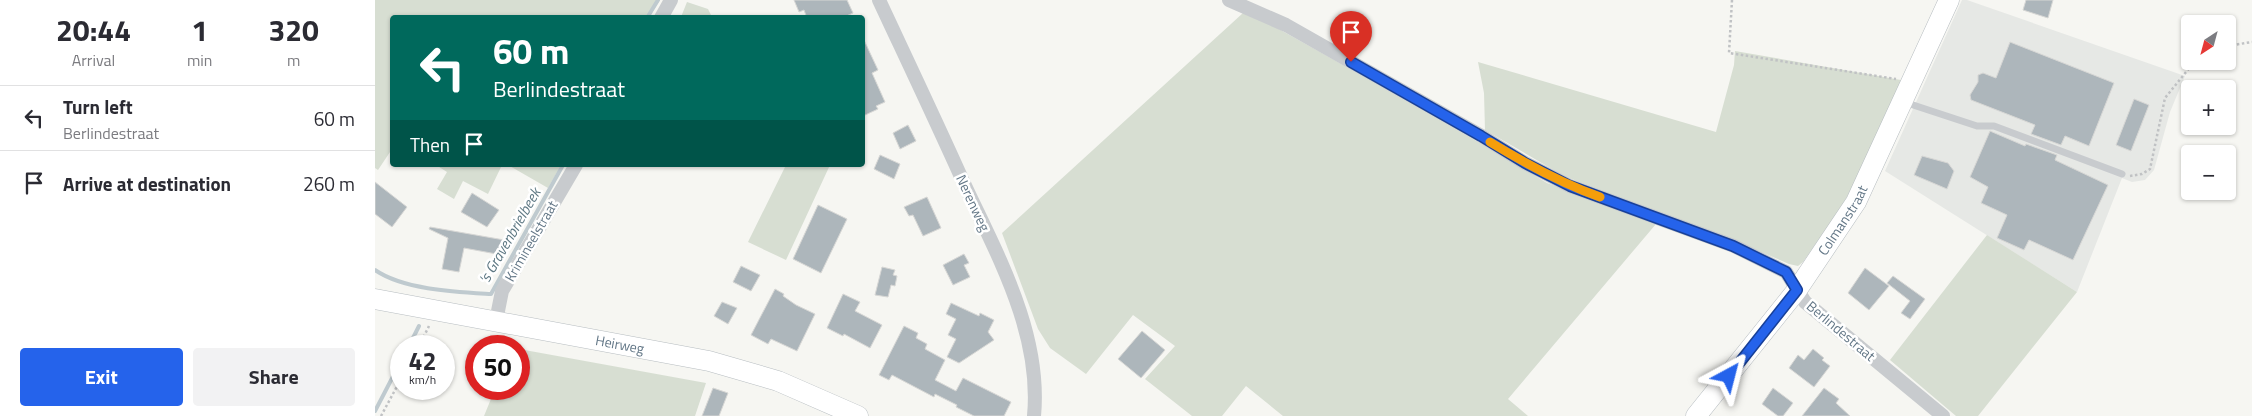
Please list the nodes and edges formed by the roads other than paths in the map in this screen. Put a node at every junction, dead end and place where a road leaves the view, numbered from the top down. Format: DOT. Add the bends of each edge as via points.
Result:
graph roads {
  1 [pos="671,0"];
  2 [pos="879,0"];
  3 [pos="1229,0"];
  4 [pos="1949,0"];
  5 [pos="663,15"];
  6 [pos="1908,93"];
  7 [pos="575,167"];
  8 [pos="2122,174"];
  9 [pos="1797,290"];
  10 [pos="375,299"];
  11 [pos="496,322"];
  12 [pos="858,416"];
  13 [pos="1034,416"];
  14 [pos="1696,416"];
  15 [pos="1943,416"];
  1 -- 5 [label="street"];
  2 -- 13 [label="street, Nerenweg" via="1004,271 1022,318 1033,361"];
  3 -- 9 [label="street, Berlindestraat" via="1286,25 1570,186 1733,246 1786,272"];
  4 -- 6 [label="main road, Colmanstraat"];
  6 -- 8 [label="lane" via="1977,126 1994,126"];
  6 -- 9 [label="main road, Colmanstraat" via="1856,202"];
  7 -- 11 [label="street, Krimineelstraat" via="502,291"];
  9 -- 14 [label="main road, Colmanstraat"];
  9 -- 15 [label="street, Berlindestraat" via="1805,302"];
  10 -- 11 [label="main road, Heirweg"];
  11 -- 12 [label="main road, Heirweg" via="709,361 778,381"];
}
